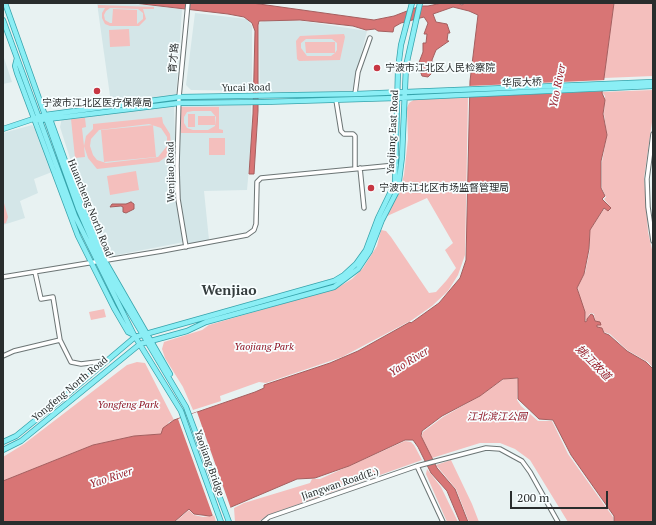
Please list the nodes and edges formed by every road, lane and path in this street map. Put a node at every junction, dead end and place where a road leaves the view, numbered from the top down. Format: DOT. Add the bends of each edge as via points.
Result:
graph roads {
  1 [pos="5,3"];
  2 [pos="188,3"];
  3 [pos="412,3"];
  4 [pos="419,5"];
  5 [pos="3,20"];
  6 [pos="370,38"];
  7 [pos="17,58"];
  8 [pos="653,82"];
  9 [pos="610,86"];
  10 [pos="653,86"];
  11 [pos="397,93"];
  12 [pos="355,94"];
  13 [pos="404,95"];
  14 [pos="396,98"];
  15 [pos="179,100"];
  16 [pos="336,100"];
  17 [pos="47,117"];
  18 [pos="33,118"];
  19 [pos="39,118"];
  20 [pos="3,129"];
  21 [pos="653,134"];
  22 [pos="396,165"];
  23 [pos="355,168"];
  24 [pos="360,168"];
  25 [pos="364,208"];
  26 [pos="653,241"];
  27 [pos="186,247"];
  28 [pos="101,261"];
  29 [pos="91,263"];
  30 [pos="35,272"];
  31 [pos="3,277"];
  32 [pos="146,333"];
  33 [pos="134,336"];
  34 [pos="60,340"];
  35 [pos="150,340"];
  36 [pos="140,344"];
  37 [pos="3,356"];
  38 [pos="107,361"];
  39 [pos="186,407"];
  40 [pos="181,411"];
  41 [pos="3,442"];
  42 [pos="3,450"];
  43 [pos="417,466"];
  44 [pos="221,522"];
  45 [pos="229,522"];
  46 [pos="263,522"];
  47 [pos="443,522"];
  48 [pos="558,522"];
  1 -- 17 [label="main road, Huancheng North Road"];
  2 -- 15 [label="street, 育才路"];
  3 -- 11 [label="main road, Yaojiang East Road" via="399,61"];
  4 -- 13 [label="main road, Yaojiang East Road" via="406,66"];
  5 -- 7 [label="main road, Huancheng North Road"];
  6 -- 12 [label="street" via="358,72"];
  7 -- 18 [label="main road" via="15,66"];
  7 -- 19 [label="main road, Huancheng North Road"];
  8 -- 9 [label="main road"];
  9 -- 10 [label="main road"];
  9 -- 13 [label="main road, Yucai Road"];
  11 -- 12 [label="main road, Yucai Road"];
  11 -- 13 [label="main road, Yucai Road"];
  11 -- 14 [label="main road, Yaojiang East Road"];
  12 -- 15 [label="main road, Yucai Road"];
  13 -- 14 [label="main road"];
  13 -- 35 [label="main road, Yaojiang East Road" via="398,189 370,251 350,276 334,287"];
  14 -- 16 [label="main road, Yucai Road"];
  14 -- 22 [label="main road, Yaojiang East Road"];
  15 -- 16 [label="main road, Yucai Road" via="249,103"];
  15 -- 17 [label="main road, Yucai Road"];
  15 -- 27 [label="street, Wenjiao Road" via="178,200"];
  16 -- 23 [label="street" via="341,132 355,136"];
  17 -- 19 [label="main road, Yucai Road"];
  17 -- 28 [label="main road, Huancheng North Road" via="78,208"];
  18 -- 19 [label="main road, Yucai Road"];
  18 -- 20 [label="main road, Yucai Road"];
  18 -- 29 [label="main road" via="58,187"];
  19 -- 28 [label="main road, Huancheng North Road" via="75,216"];
  21 -- 26 [label="street" via="647,179"];
  22 -- 24 [label="street"];
  22 -- 32 [label="main road, Yaojiang East Road" via="395,183 368,246 356,264 344,275 308,289"];
  23 -- 24 [label="street"];
  23 -- 27 [label="street" via="261,178 257,182 256,224 252,232"];
  24 -- 25 [label="street"];
  27 -- 28 [label="street"];
  28 -- 29 [label="street"];
  28 -- 32 [label="main road, Huancheng North Road" via="120,296"];
  28 -- 33 [label="main road, Huancheng North Road"];
  29 -- 30 [label="street"];
  29 -- 33 [label="main road" via="128,332"];
  30 -- 31 [label="street"];
  30 -- 34 [label="street" via="41,299 53,297"];
  32 -- 33 [label="main road, Yongfeng North Road"];
  32 -- 35 [label="main road, Huancheng North Road"];
  33 -- 36 [label="main road, Huancheng North Road"];
  33 -- 38 [label="main road, Yongfeng North Road"];
  34 -- 37 [label="street"];
  34 -- 38 [label="street" via="72,362 81,364"];
  35 -- 36 [label="main road, Yongfeng North Road"];
  35 -- 39 [label="main road, Huancheng North Road"];
  36 -- 40 [label="main road, Huancheng North Road"];
  36 -- 42 [label="main road, Yongfeng North Road" via="27,437"];
  38 -- 41 [label="main road, Yongfeng North Road" via="16,436"];
  39 -- 45 [label="main road, Yaojiang Bridge"];
  40 -- 44 [label="main road, Yaojiang Bridge"];
  43 -- 46 [label="street, Jiangwan Road(E.)" via="269,517"];
  43 -- 47 [label="street"];
  43 -- 48 [label="street, Jiangwan Road(E.)" via="486,448 500,449 522,461"];
}
